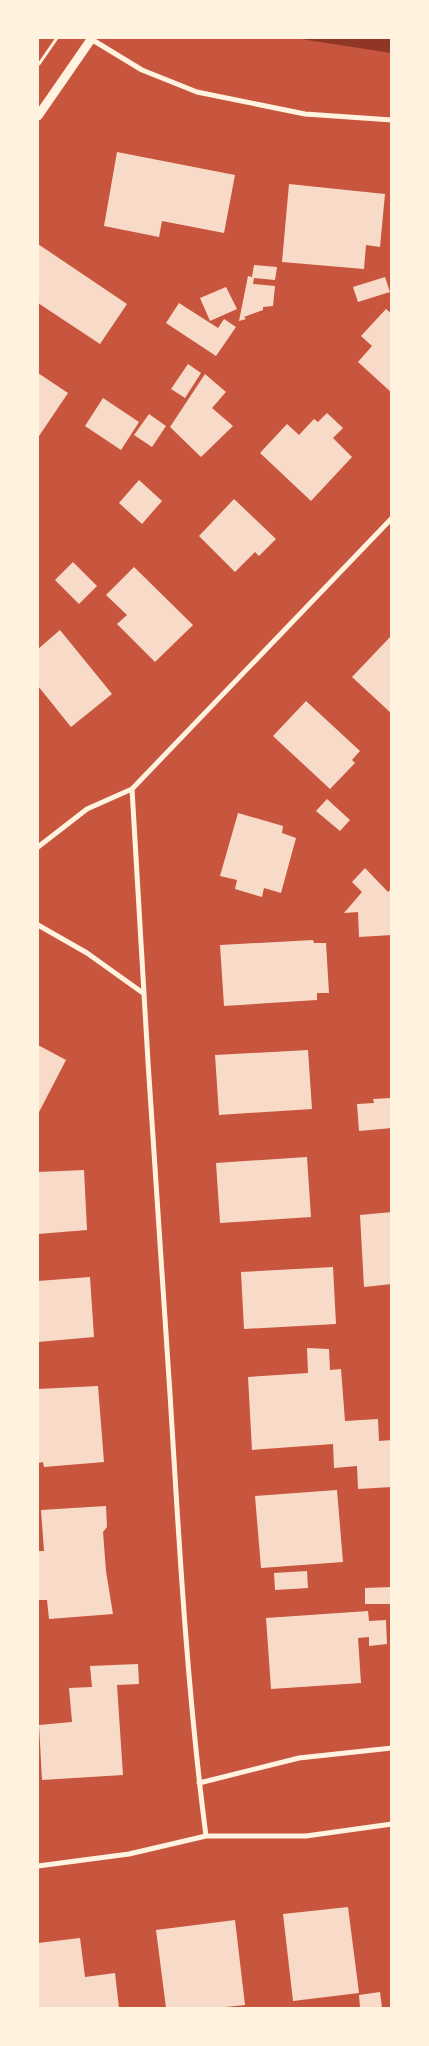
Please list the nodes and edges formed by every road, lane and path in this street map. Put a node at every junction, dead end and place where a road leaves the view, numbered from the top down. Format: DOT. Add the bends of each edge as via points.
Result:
graph roads {
  1 [pos="57,38"];
  2 [pos="91,38"];
  3 [pos="38,67"];
  4 [pos="38,116"];
  5 [pos="392,120"];
  6 [pos="392,518"];
  7 [pos="132,788"];
  8 [pos="38,847"];
  9 [pos="38,925"];
  10 [pos="143,993"];
  11 [pos="392,1748"];
  12 [pos="199,1783"];
  13 [pos="392,1824"];
  14 [pos="206,1836"];
  15 [pos="38,1866"];
  1 -- 3 [label="path"];
  2 -- 4 [label="street"];
  2 -- 5 [label="street" via="142,70 197,92 305,114"];
  6 -- 7 [label="street"];
  7 -- 8 [label="street" via="87,809"];
  7 -- 10 [label="street"];
  9 -- 10 [label="street" via="88,954"];
  10 -- 12 [label="street"];
  11 -- 12 [label="street" via="299,1758"];
  12 -- 14 [label="street"];
  13 -- 14 [label="street" via="306,1836"];
  14 -- 15 [label="street" via="129,1854"];
}
